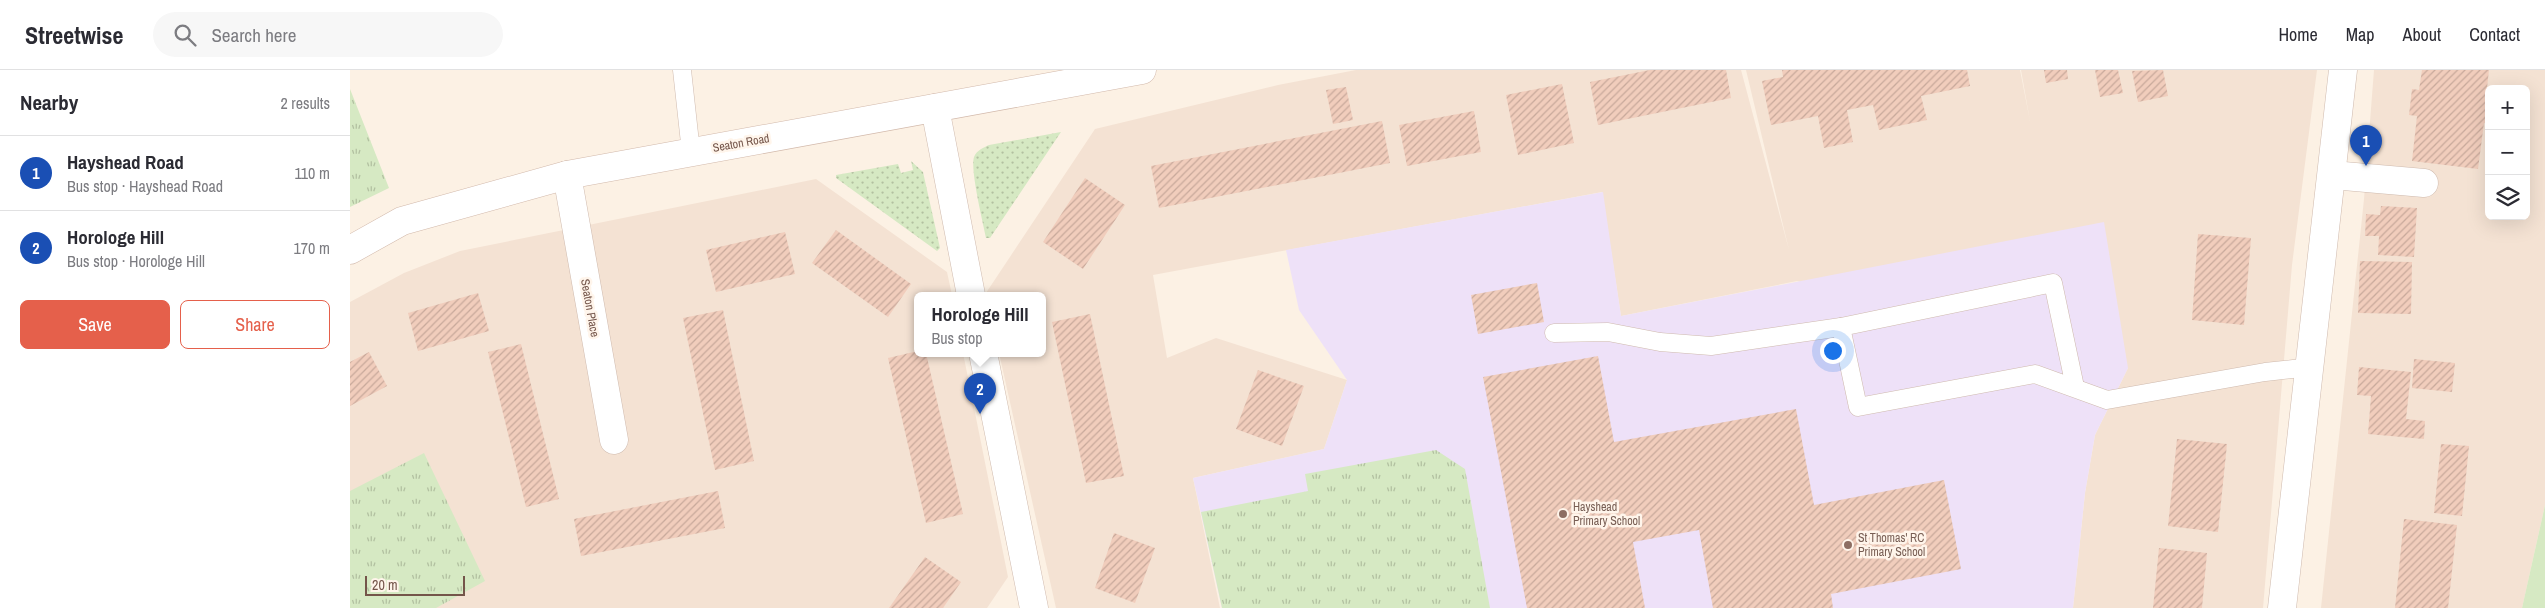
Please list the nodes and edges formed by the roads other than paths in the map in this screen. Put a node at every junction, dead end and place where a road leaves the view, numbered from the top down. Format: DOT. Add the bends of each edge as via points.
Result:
graph roads {
  1 [pos="682,70"];
  2 [pos="1142,70"];
  3 [pos="2343,70"];
  4 [pos="935,108"];
  5 [pos="691,152"];
  6 [pos="567,175"];
  7 [pos="2332,175"];
  8 [pos="2424,183"];
  9 [pos="350,250"];
  10 [pos="970,292"];
  11 [pos="1841,327"];
  12 [pos="1554,333"];
  13 [pos="984,357"];
  14 [pos="2310,367"];
  15 [pos="2076,387"];
  16 [pos="614,440"];
  17 [pos="1034,608"];
  18 [pos="2282,608"];
  1 -- 5 [label="lane"];
  2 -- 4 [label="street, Seaton Road"];
  3 -- 7 [label="street"];
  4 -- 5 [label="street, Seaton Road"];
  4 -- 10 [label="street"];
  5 -- 6 [label="street, Seaton Road"];
  6 -- 9 [label="street, Seaton Road" via="402,221"];
  6 -- 16 [label="street, Seaton Place"];
  7 -- 8 [label="street"];
  7 -- 14 [label="street"];
  11 -- 12 [label="lane" via="1711,346 1660,342 1608,332"];
  11 -- 15 [label="lane" via="1858,407 2035,374"];
  11 -- 15 [label="lane" via="2053,283"];
  13 -- 17 [label="street"];
  14 -- 15 [label="lane" via="2107,400"];
  14 -- 18 [label="street"];
}
